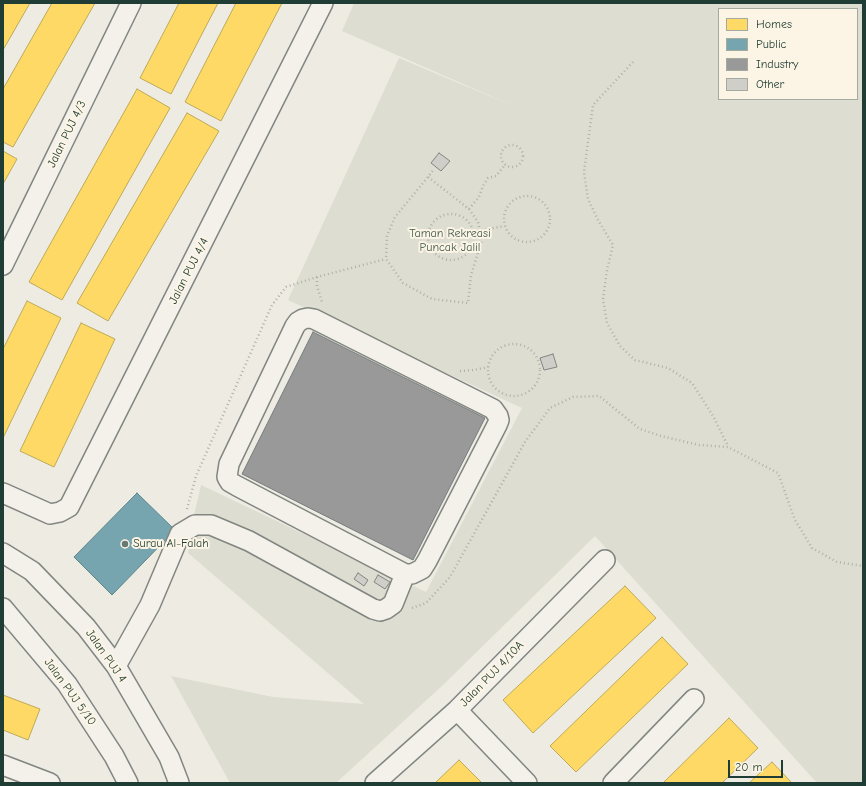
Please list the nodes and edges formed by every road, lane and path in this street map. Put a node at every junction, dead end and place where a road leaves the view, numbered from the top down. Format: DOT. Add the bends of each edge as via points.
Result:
graph roads {
  1 [pos="131,3"];
  2 [pos="323,3"];
  3 [pos="633,62"];
  4 [pos="505,165"];
  5 [pos="434,169"];
  6 [pos="428,177"];
  7 [pos="469,209"];
  8 [pos="504,226"];
  9 [pos="481,231"];
  10 [pos="473,232"];
  11 [pos="3,265"];
  12 [pos="540,373"];
  13 [pos="728,447"];
  14 [pos="3,493"];
  15 [pos="3,553"];
  16 [pos="604,560"];
  17 [pos="863,566"];
  18 [pos="405,574"];
  19 [pos="393,604"];
  20 [pos="3,608"];
  21 [pos="116,666"];
  22 [pos="694,699"];
  23 [pos="457,710"];
  24 [pos="3,765"];
  25 [pos="50,783"];
  26 [pos="128,783"];
  27 [pos="179,783"];
  28 [pos="374,783"];
  29 [pos="527,783"];
  30 [pos="613,783"];
  1 -- 11 [label="street, Jalan PUJ 4/3"];
  2 -- 14 [label="street, Jalan PUJ 4/4" via="76,497 69,507 50,514"];
  3 -- 13 [label="path" via="593,105 584,172 588,200 613,245 606,270 603,299 607,323 620,346 635,360 668,368 692,383 713,416"];
  4 -- 4 [label="path" via="502,161 502,151 509,145 519,147 523,156 519,164 514,167"];
  4 -- 7 [label="path" via="496,176 488,178 479,197"];
  5 -- 6 [label="path"];
  6 -- 7 [label="path"];
  6 -- 9 [label="path" via="395,217 387,236 386,259 403,283 432,299 468,303 471,275 482,240"];
  7 -- 9 [label="path"];
  8 -- 8 [label="path" via="505,210 515,198 531,196 539,199 549,212 548,228 534,241 522,242 508,233"];
  8 -- 9 [label="path"];
  9 -- 10 [label="path"];
  10 -- 10 [label="path" via="472,248 456,260 444,260 437,256 428,243 430,227 442,216 449,214 465,219"];
  12 -- 12 [label="path" via="538,380 527,392 511,396 496,389 491,383 488,367 490,359 501,348 508,344 517,344 532,350 538,361"];
  13 -- 17 [label="path" via="778,473 794,520 812,548 837,562"];
  13 -- 19 [label="path" via="699,445 640,429 599,396 573,397 555,405 524,442 450,577 426,603 408,609"];
  15 -- 21 [label="street, Jalan PUJ 4" via="32,571 86,627"];
  16 -- 23 [label="street, Jalan PUJ 4/10A"];
  18 -- 18 [label="street" via="237,486 226,477 229,464 295,326 303,319 314,320 493,409 498,416 497,425 427,561 422,569"];
  18 -- 19 [label="street"];
  19 -- 21 [label="street" via="380,611 373,609 249,541 212,526 195,525 180,534 150,605"];
  20 -- 26 [label="street, Jalan PUJ 5/10" via="67,684 114,756"];
  21 -- 27 [label="street, Jalan PUJ 4" via="168,757"];
  22 -- 30 [label="street"];
  23 -- 28 [label="street, Jalan PUJ 4/10A"];
  23 -- 29 [label="street"];
  24 -- 25 [label="street"];
}
